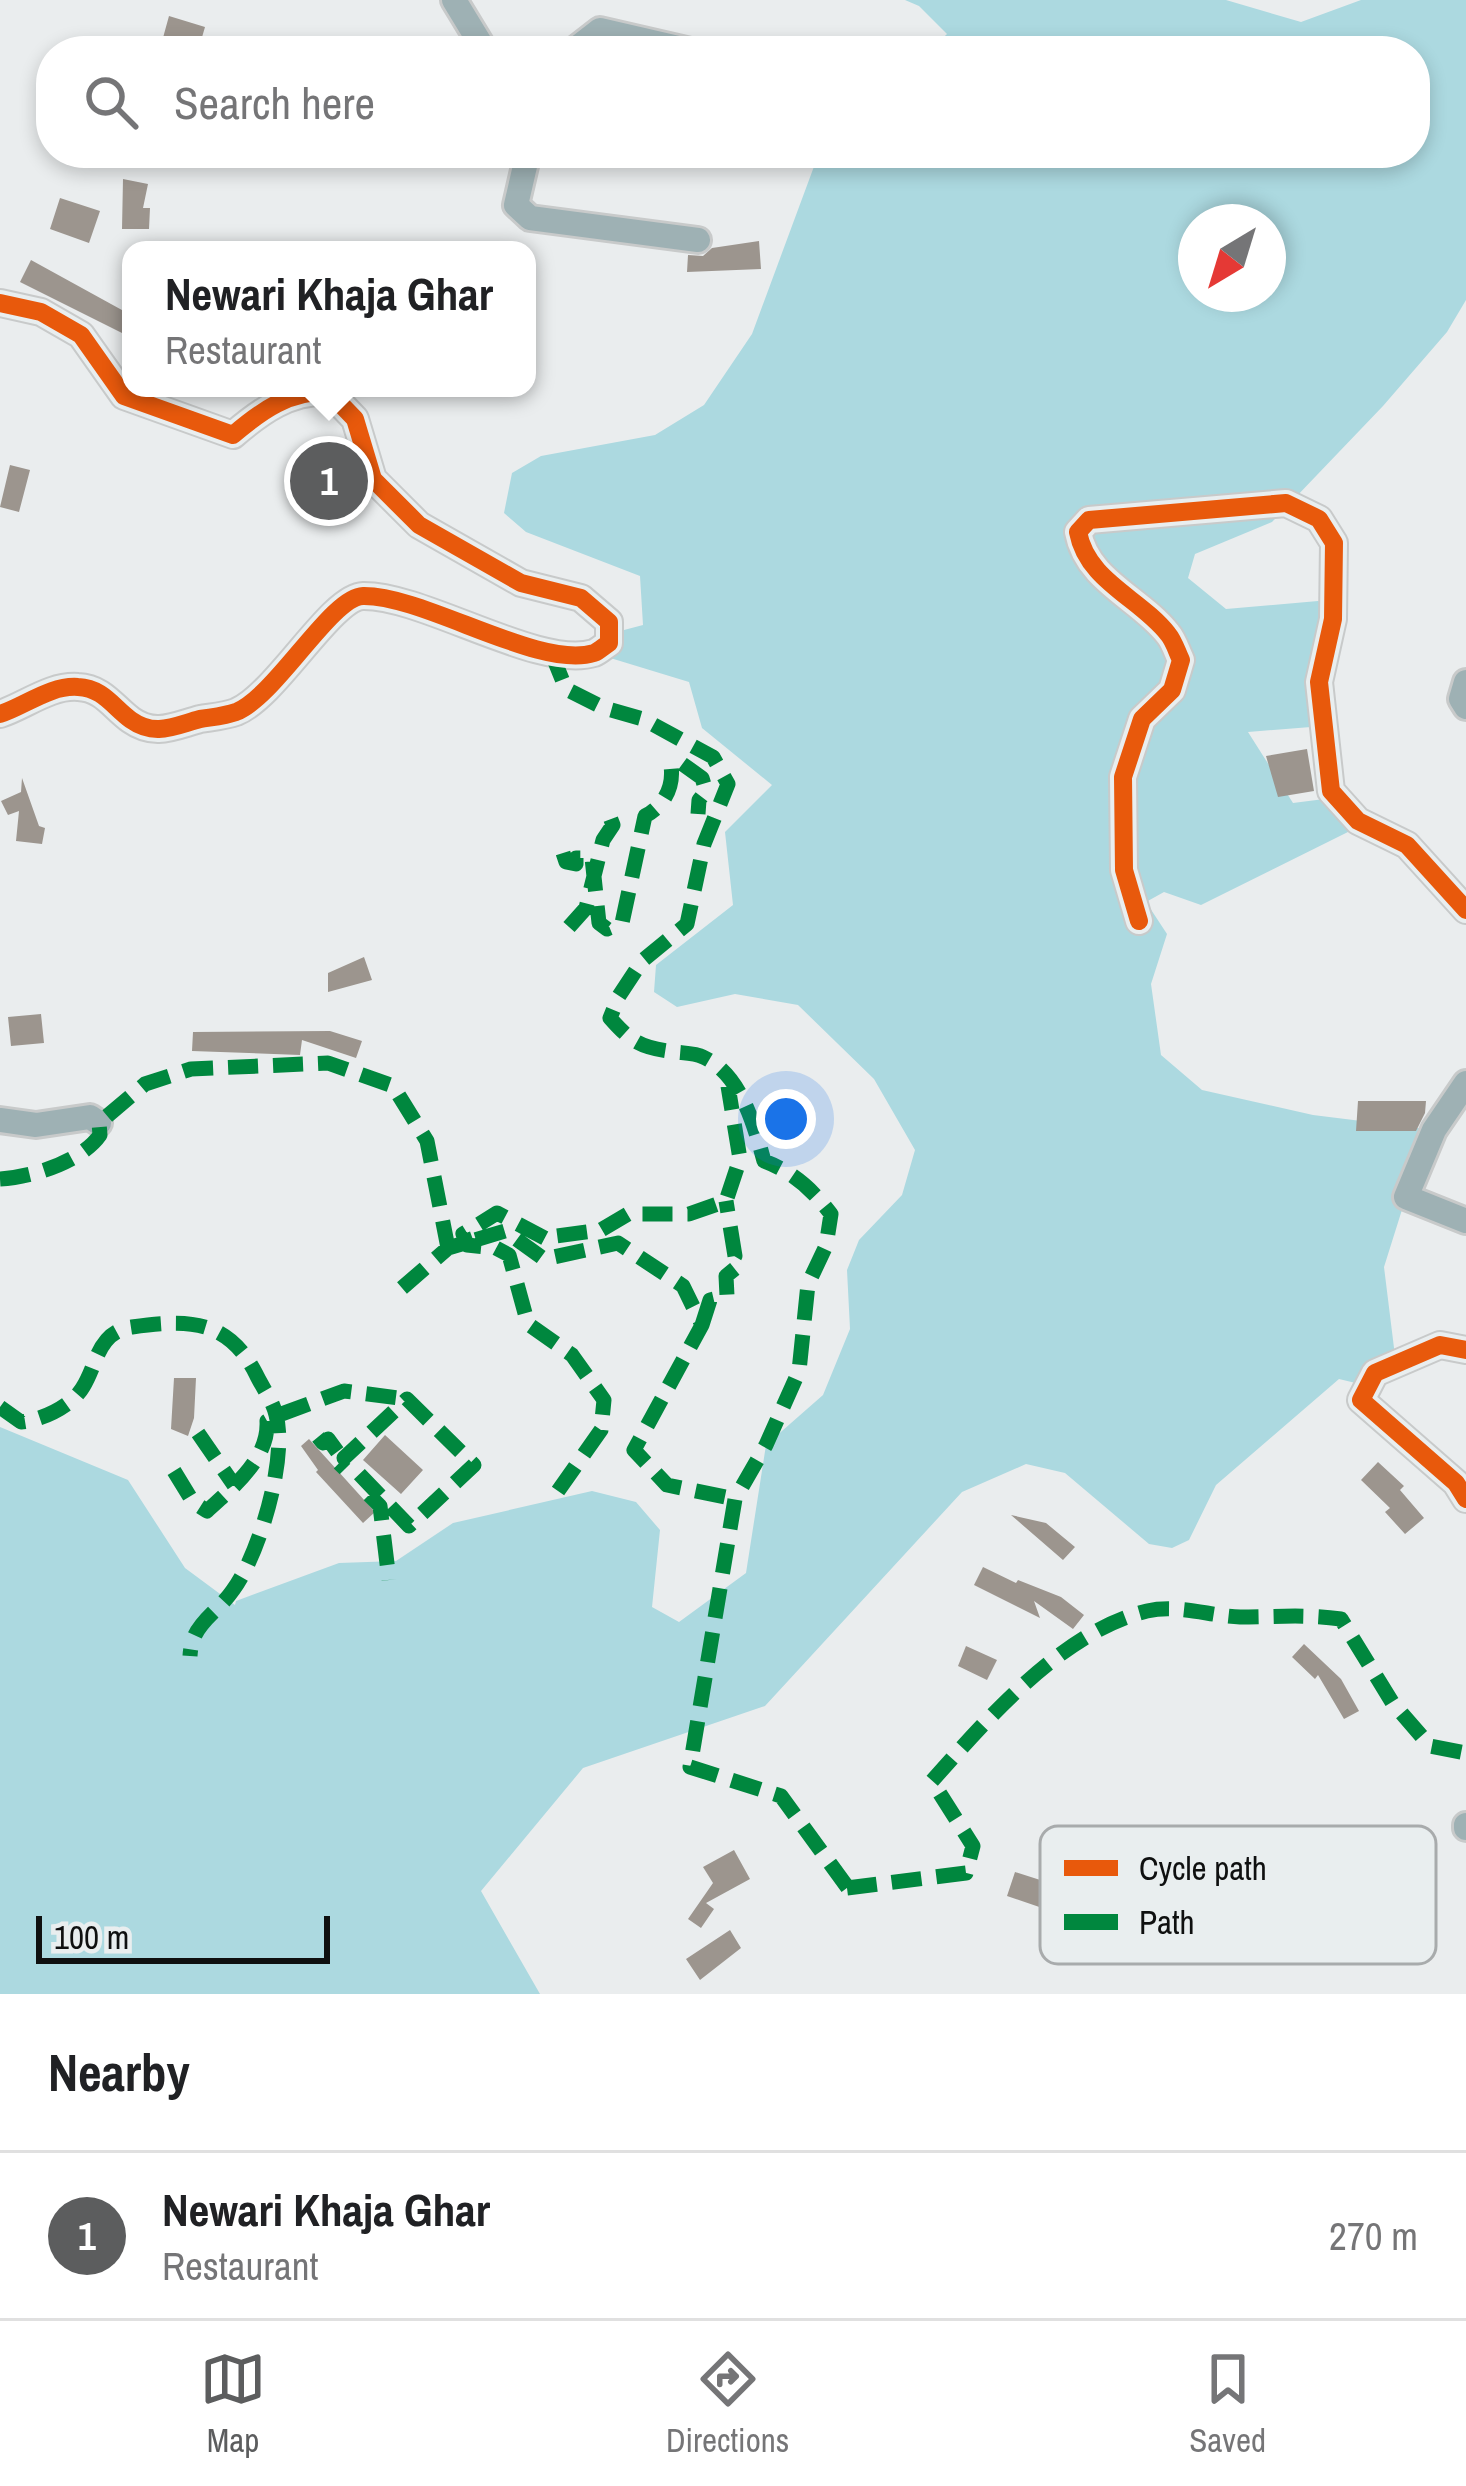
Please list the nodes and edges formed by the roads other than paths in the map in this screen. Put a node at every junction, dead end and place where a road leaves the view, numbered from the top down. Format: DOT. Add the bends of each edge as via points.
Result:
graph roads {
  1 [pos="454,0"];
  2 [pos="476,36"];
  3 [pos="593,36"];
  4 [pos="623,36"];
  5 [pos="525,168"];
  6 [pos="698,240"];
  7 [pos="0,303"];
  8 [pos="122,393"];
  9 [pos="127,397"];
  10 [pos="294,397"];
  11 [pos="333,397"];
  12 [pos="1466,682"];
  13 [pos="1466,707"];
  14 [pos="0,714"];
  15 [pos="1466,910"];
  16 [pos="1139,921"];
  17 [pos="1466,1083"];
  18 [pos="0,1120"];
  19 [pos="99,1123"];
  20 [pos="1466,1221"];
  21 [pos="1466,1350"];
  22 [pos="1466,1498"];
  1 -- 2 [label="street"];
  3 -- 4 [label="street"];
  5 -- 6 [label="street" via="516,205 530,218"];
  7 -- 8 [label="street" via="41,311 81,335"];
  9 -- 10 [label="street" via="232,435 267,406"];
  11 -- 14 [label="street" via="355,418 374,479 419,525 521,583 581,598 609,622 609,643 593,653 550,652 367,596 349,598 239,711 151,730 111,698 78,687"];
  12 -- 13 [label="street"];
  15 -- 16 [label="street" via="1407,845 1358,821 1331,791 1319,682 1333,619 1334,543 1319,519 1286,503 1089,520 1078,532 1100,574 1168,634 1181,660 1172,690 1142,719 1123,777 1124,870"];
  17 -- 20 [label="street" via="1434,1130 1406,1197"];
  18 -- 19 [label="street"];
  21 -- 22 [label="street" via="1440,1345 1375,1373 1360,1400"];
}
